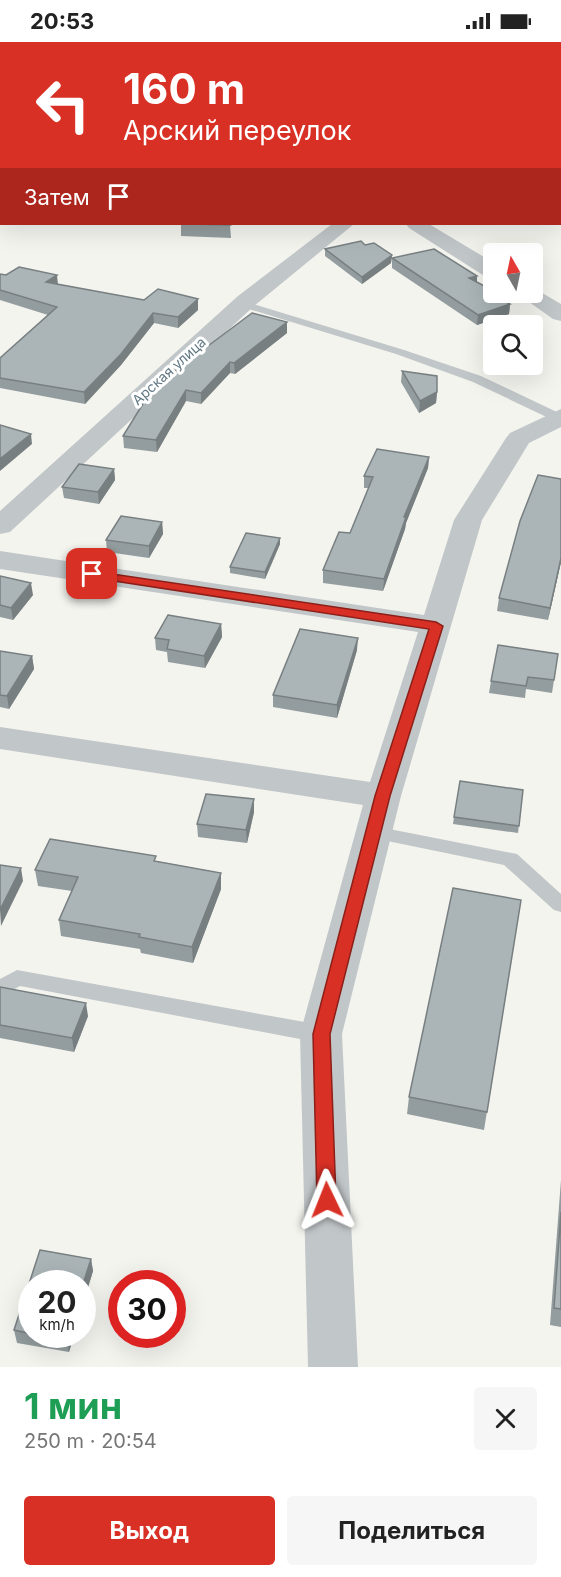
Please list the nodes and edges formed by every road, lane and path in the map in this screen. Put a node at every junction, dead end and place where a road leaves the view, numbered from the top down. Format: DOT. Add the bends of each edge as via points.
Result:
graph roads {
  1 [pos="343,225"];
  2 [pos="418,225"];
  3 [pos="483,265"];
  4 [pos="543,303"];
  5 [pos="243,304"];
  6 [pos="561,314"];
  7 [pos="560,418"];
  8 [pos="0,526"];
  9 [pos="0,561"];
  10 [pos="436,626"];
  11 [pos="0,738"];
  12 [pos="383,796"];
  13 [pos="374,832"];
  14 [pos="561,905"];
  15 [pos="0,989"];
  16 [pos="321,1034"];
  17 [pos="333,1367"];
  1 -- 5 [label="street, Арская улица"];
  2 -- 3 [label="street"];
  4 -- 6 [label="street"];
  5 -- 7 [label="lane" via="477,379"];
  5 -- 8 [label="street, Арская улица"];
  7 -- 10 [label="street" via="519,438 468,520"];
  9 -- 10 [label="street"];
  10 -- 12 [label="street"];
  11 -- 12 [label="street"];
  12 -- 13 [label="street"];
  13 -- 14 [label="lane" via="510,859"];
  13 -- 16 [label="street"];
  15 -- 16 [label="lane" via="17,978"];
  16 -- 17 [label="street"];
}
